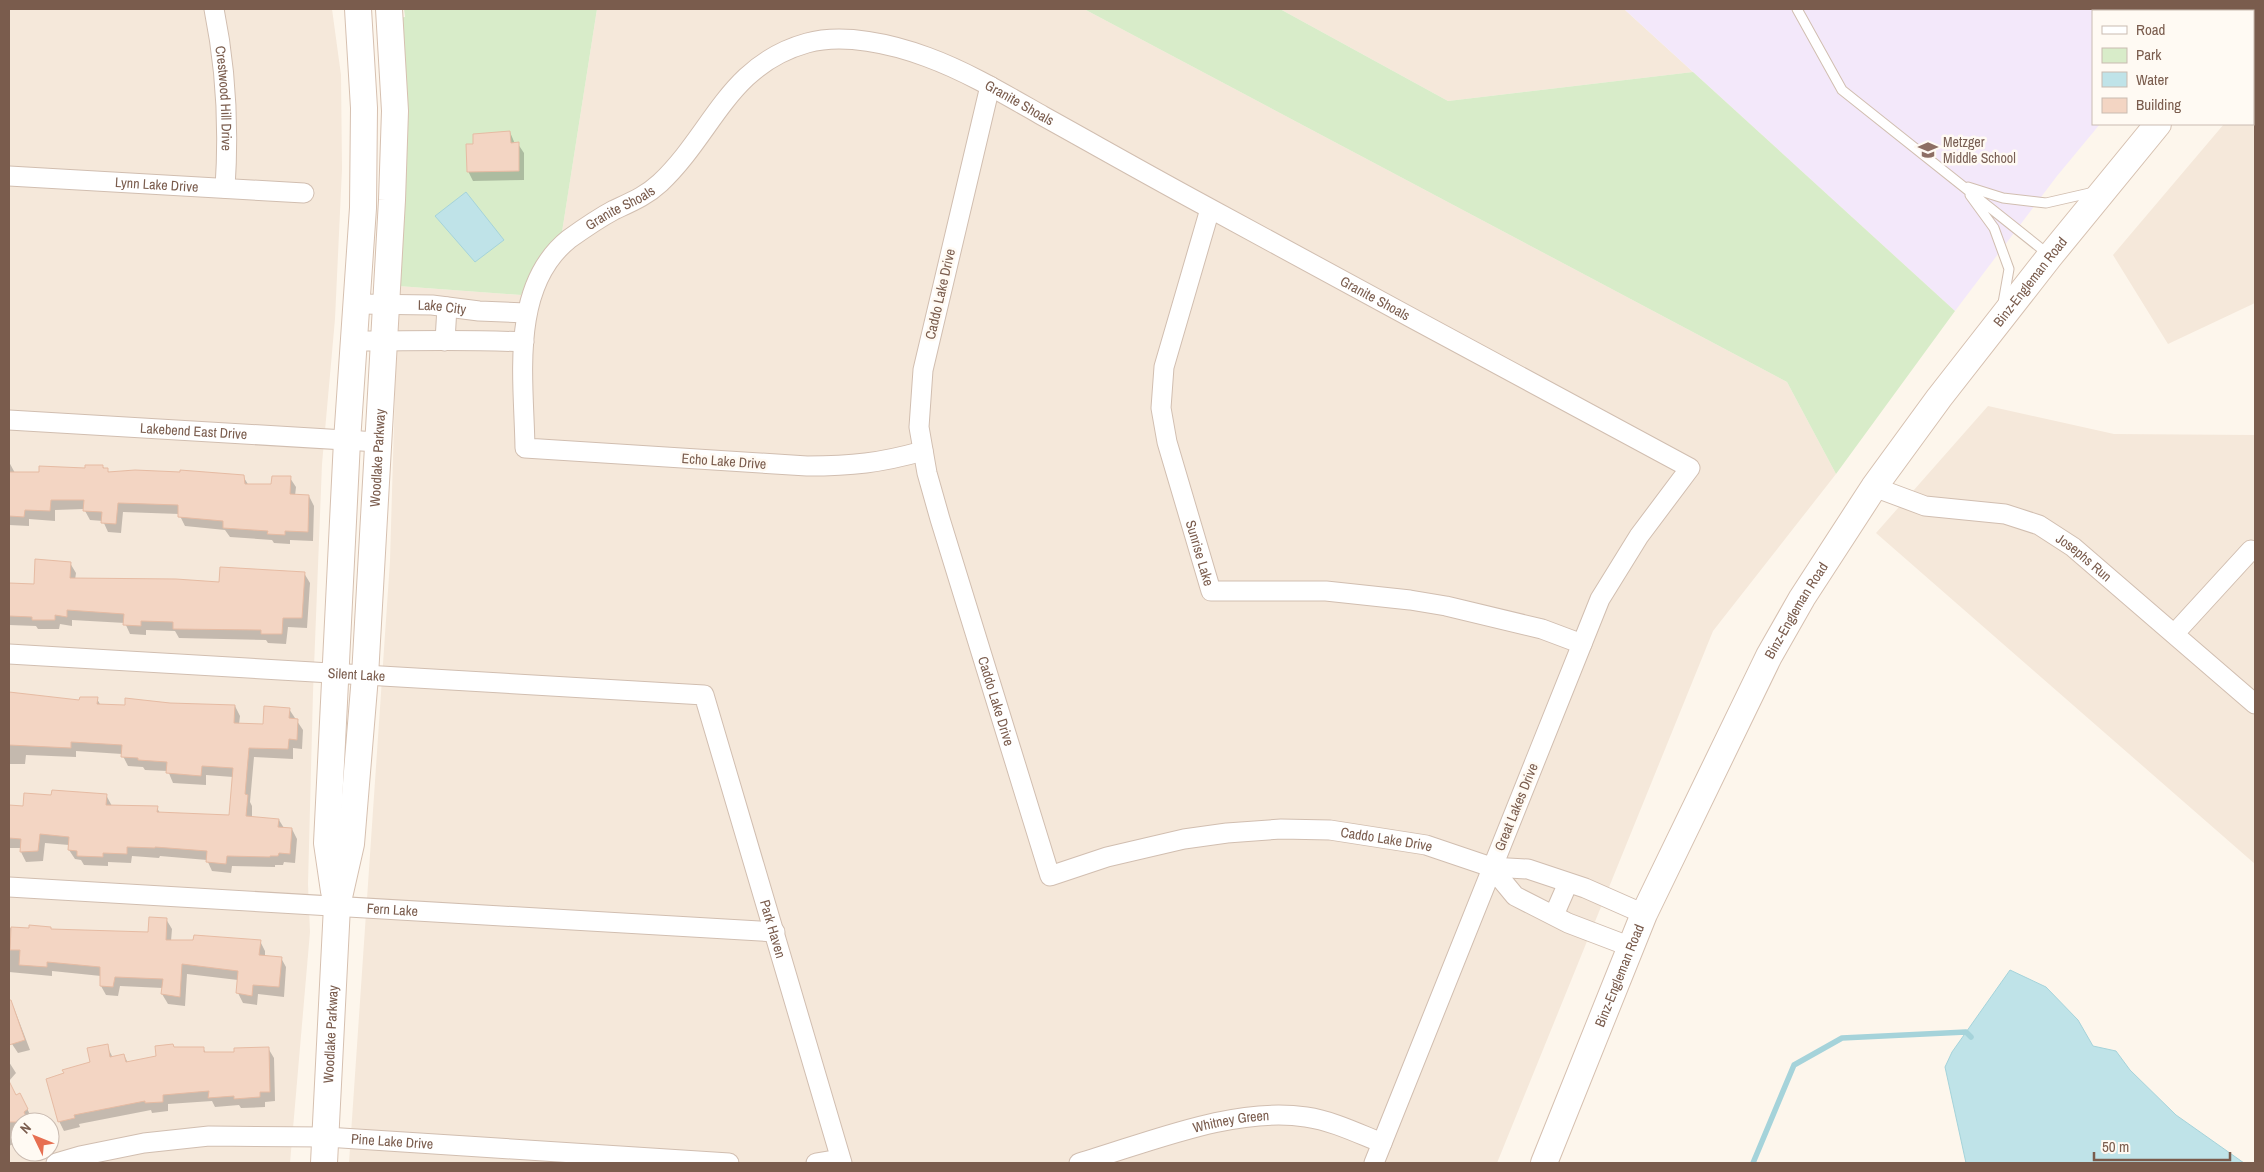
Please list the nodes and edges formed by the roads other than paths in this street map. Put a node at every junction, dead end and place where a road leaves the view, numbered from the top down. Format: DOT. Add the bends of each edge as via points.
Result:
graph roads {
  1 [pos="214,9"];
  2 [pos="358,9"];
  3 [pos="389,9"];
  4 [pos="1797,9"];
  5 [pos="990,86"];
  6 [pos="378,94"];
  7 [pos="2157,125"];
  8 [pos="9,176"];
  9 [pos="1962,185"];
  10 [pos="225,188"];
  11 [pos="2104,190"];
  12 [pos="304,193"];
  13 [pos="1210,208"];
  14 [pos="2050,256"];
  15 [pos="356,304"];
  16 [pos="386,305"];
  17 [pos="447,307"];
  18 [pos="526,313"];
  19 [pos="2000,319"];
  20 [pos="354,341"];
  21 [pos="384,341"];
  22 [pos="445,341"];
  23 [pos="524,342"];
  24 [pos="9,420"];
  25 [pos="347,441"];
  26 [pos="378,442"];
  27 [pos="525,448"];
  28 [pos="923,452"];
  29 [pos="1690,468"];
  30 [pos="1874,486"];
  31 [pos="2251,550"];
  32 [pos="2175,633"];
  33 [pos="1582,644"];
  34 [pos="9,654"];
  35 [pos="334,673"];
  36 [pos="365,676"];
  37 [pos="704,695"];
  38 [pos="2255,704"];
  39 [pos="1491,868"];
  40 [pos="1568,883"];
  41 [pos="9,887"];
  42 [pos="337,906"];
  43 [pos="1644,914"];
  44 [pos="1554,915"];
  45 [pos="774,932"];
  46 [pos="1631,947"];
  47 [pos="326,1137"];
  48 [pos="1382,1143"];
  49 [pos="841,1161"];
  50 [pos="56,1163"];
  51 [pos="324,1163"];
  52 [pos="729,1163"];
  53 [pos="816,1163"];
  54 [pos="1079,1163"];
  55 [pos="1374,1163"];
  56 [pos="1544,1163"];
  1 -- 10 [label="street, Crestwood Hill Drive" via="223,71 227,150"];
  2 -- 6 [label="street, Woodlake Parkway"];
  3 -- 6 [label="street, Woodlake Parkway"];
  4 -- 9 [label="lane" via="1842,90"];
  5 -- 13 [label="street, Granite Shoals"];
  5 -- 18 [label="street, Granite Shoals" via="930,58 891,45 855,39 810,42 780,53 752,71 722,101 683,158 656,187 567,240 538,278"];
  5 -- 28 [label="street, Caddo Lake Drive" via="923,370 920,427"];
  6 -- 15 [label="street, Woodlake Parkway" via="363,208"];
  6 -- 16 [label="street, Woodlake Parkway" via="392,190"];
  7 -- 11 [label="street, Binz-Engleman Road"];
  8 -- 10 [label="street, Lynn Lake Drive"];
  9 -- 11 [label="lane" via="2003,198 2046,203"];
  9 -- 14 [label="lane"];
  9 -- 19 [label="lane" via="1994,228 2009,269"];
  10 -- 12 [label="street, Lynn Lake Drive"];
  11 -- 14 [label="street, Binz-Engleman Road"];
  13 -- 29 [label="street, Granite Shoals"];
  13 -- 33 [label="street, Sunrise Lake" via="1164,368 1161,408 1211,591 1326,591 1410,600 1542,629"];
  14 -- 19 [label="street, Binz-Engleman Road"];
  15 -- 16 [label="street, Lake City"];
  15 -- 20 [label="street, Woodlake Parkway"];
  16 -- 17 [label="street, Lake City"];
  16 -- 21 [label="street, Woodlake Parkway"];
  17 -- 18 [label="street, Lake City"];
  17 -- 22 [label="street"];
  18 -- 23 [label="street, Granite Shoals"];
  19 -- 30 [label="street, Binz-Engleman Road"];
  20 -- 21 [label="street"];
  20 -- 25 [label="street, Woodlake Parkway"];
  21 -- 22 [label="street"];
  21 -- 26 [label="street, Woodlake Parkway"];
  22 -- 23 [label="street"];
  23 -- 27 [label="street, Granite Shoals"];
  24 -- 25 [label="street, Lakebend East Drive"];
  25 -- 26 [label="street, Lakebend East Drive"];
  25 -- 35 [label="street, Woodlake Parkway"];
  26 -- 36 [label="street, Woodlake Parkway"];
  27 -- 28 [label="street, Echo Lake Drive" via="807,466 851,466"];
  28 -- 39 [label="street, Caddo Lake Drive" via="940,519 1050,876 1146,847 1227,833 1281,829 1330,830 1426,845"];
  29 -- 33 [label="street, Great Lakes Drive" via="1614,574"];
  30 -- 32 [label="street, Josephs Run" via="1925,506 2005,514 2039,525 2073,547"];
  30 -- 43 [label="street, Binz-Engleman Road" via="1769,656"];
  31 -- 32 [label="street"];
  32 -- 38 [label="street, Josephs Run"];
  33 -- 39 [label="street, Great Lakes Drive"];
  34 -- 35 [label="street, Silent Lake"];
  35 -- 36 [label="street, Silent Lake"];
  35 -- 42 [label="street, Woodlake Parkway" via="327,843"];
  36 -- 37 [label="street, Silent Lake"];
  36 -- 42 [label="street, Woodlake Parkway" via="351,844"];
  37 -- 45 [label="street, Park Haven"];
  39 -- 40 [label="street, Caddo Lake Drive" via="1528,869"];
  39 -- 44 [label="street, Caddo Lake Drive" via="1515,896"];
  39 -- 48 [label="street, Great Lakes Drive"];
  40 -- 43 [label="street, Caddo Lake Drive"];
  40 -- 44 [label="street"];
  41 -- 42 [label="street, Fern Lake"];
  42 -- 45 [label="street, Fern Lake"];
  42 -- 47 [label="street, Woodlake Parkway"];
  43 -- 46 [label="street, Binz-Engleman Road"];
  44 -- 46 [label="street, Caddo Lake Drive"];
  45 -- 49 [label="street, Park Haven"];
  46 -- 56 [label="street, Binz-Engleman Road"];
  47 -- 50 [label="street, Pine Lake Drive" via="209,1136 144,1143"];
  47 -- 51 [label="street, Woodlake Parkway"];
  47 -- 52 [label="street, Pine Lake Drive"];
  48 -- 54 [label="street, Whitney Green" via="1324,1121 1284,1115 1261,1116 1214,1123"];
  48 -- 55 [label="street, Great Lakes Drive"];
  49 -- 53 [label="street"];
}
